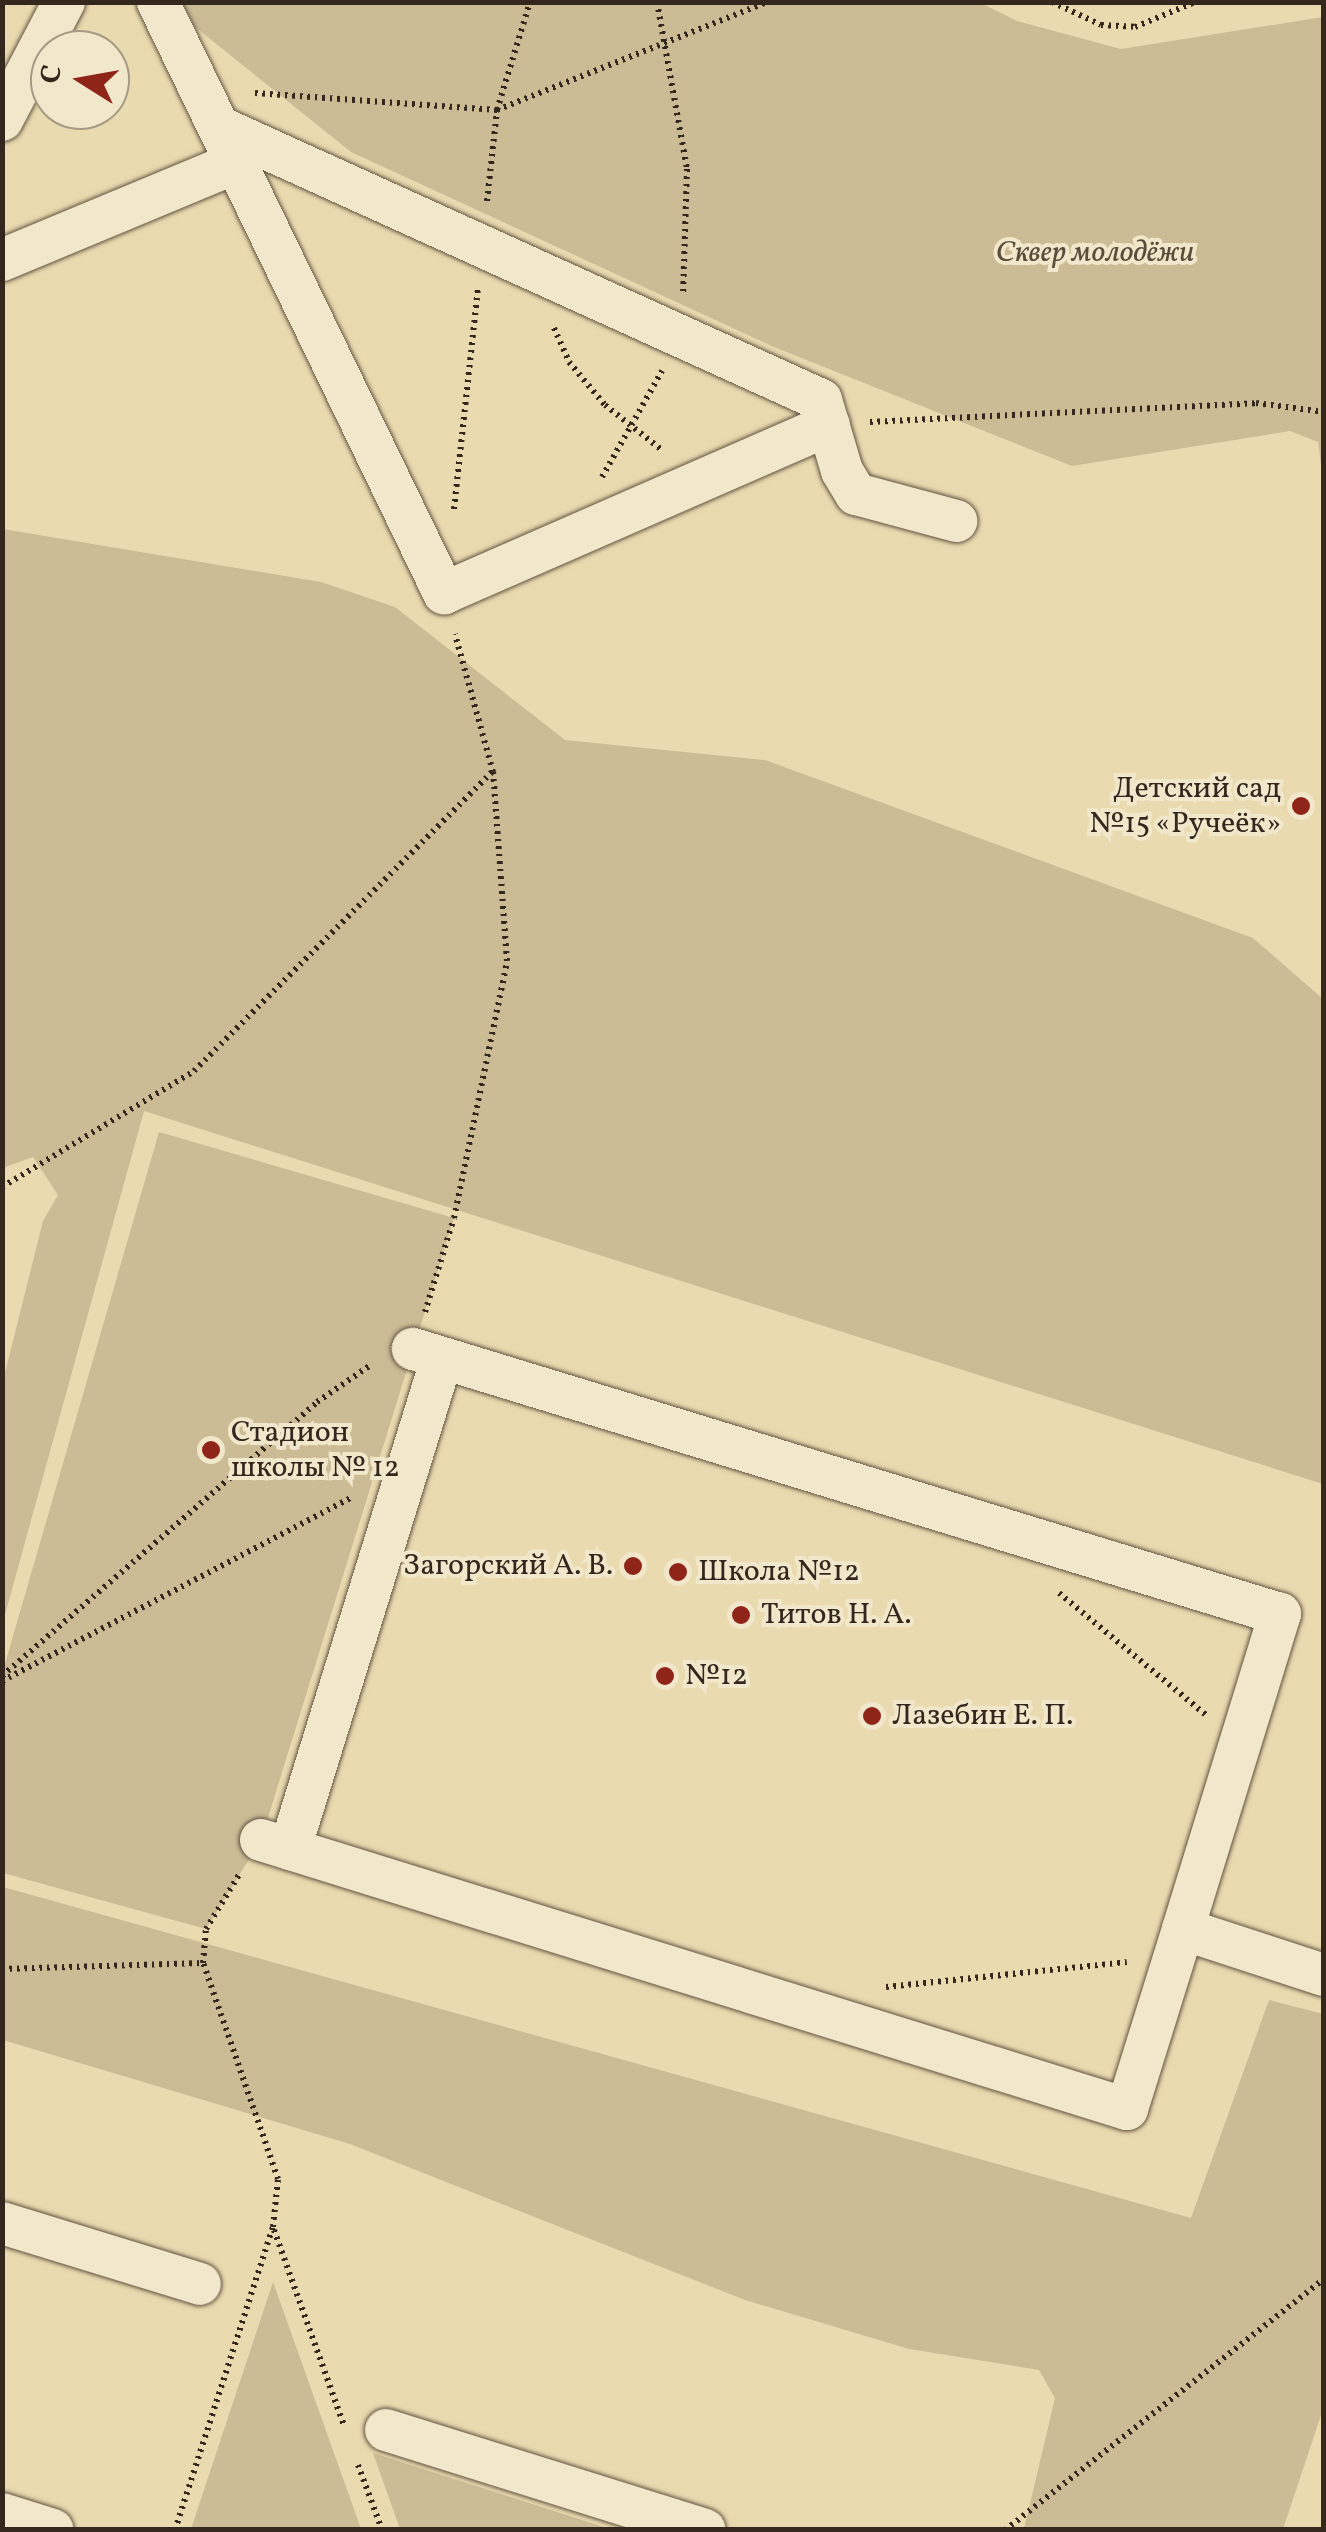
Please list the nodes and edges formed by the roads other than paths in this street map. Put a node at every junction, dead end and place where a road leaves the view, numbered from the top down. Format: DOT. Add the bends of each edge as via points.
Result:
graph roads {
  1 [pos="64,2"];
  2 [pos="158,2"];
  3 [pos="2,120"];
  4 [pos="218,126"];
  5 [pos="2,260"];
  6 [pos="829,424"];
  7 [pos="956,521"];
  8 [pos="1178,1943"];
  9 [pos="1324,1975"];
  10 [pos="2,2223"];
  11 [pos="200,2284"];
  12 [pos="364,2442"];
  13 [pos="2,2514"];
  14 [pos="54,2530"];
  15 [pos="705,2530"];
  1 -- 3 [label="street"];
  2 -- 4 [label="street"];
  4 -- 5 [label="street"];
  4 -- 6 [label="street" via="821,400"];
  4 -- 6 [label="street" via="444,593"];
  6 -- 7 [label="street" via="856,494"];
  8 -- 8 [label="street" via="1280,1614 415,1353 276,1845 1127,2110"];
  8 -- 9 [label="street"];
  10 -- 11 [label="street"];
  12 -- 15 [label="street"];
  13 -- 14 [label="street"];
}
